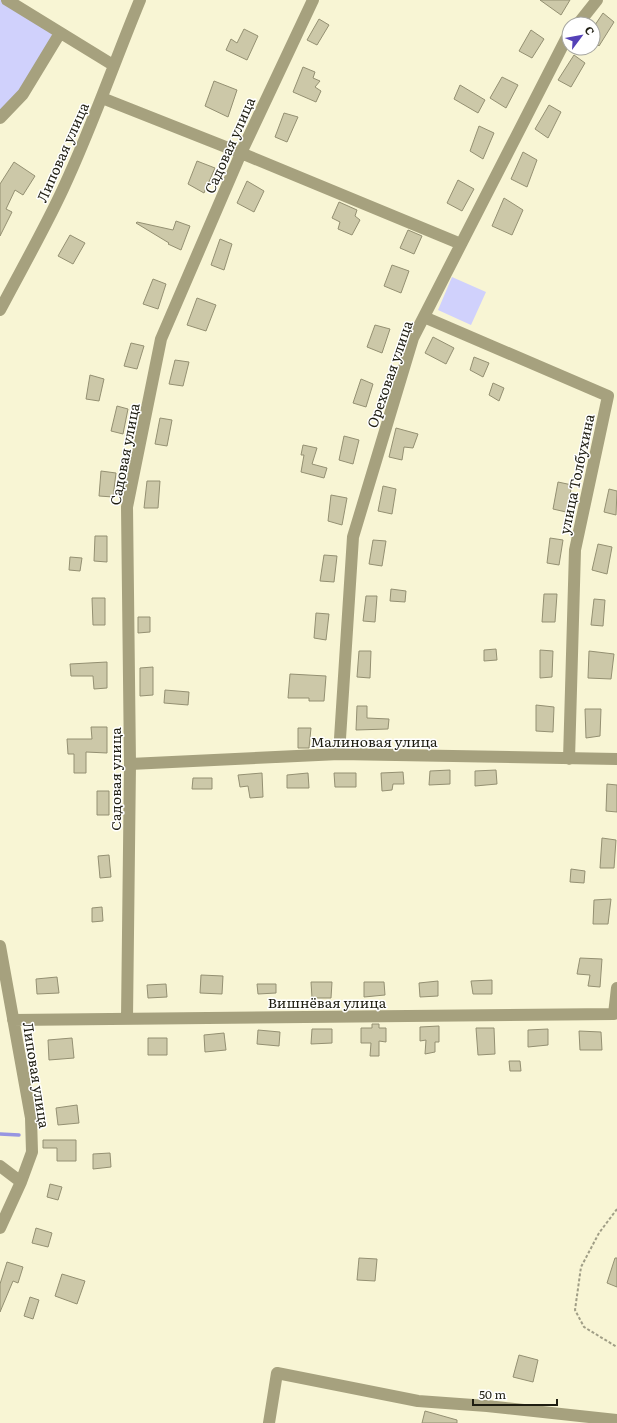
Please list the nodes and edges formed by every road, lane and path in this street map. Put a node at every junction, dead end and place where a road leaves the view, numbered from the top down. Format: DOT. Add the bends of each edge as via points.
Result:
graph roads {
  1 [pos="7,0"];
  2 [pos="140,0"];
  3 [pos="313,0"];
  4 [pos="597,0"];
  5 [pos="584,16"];
  6 [pos="60,33"];
  7 [pos="561,48"];
  8 [pos="113,65"];
  9 [pos="102,98"];
  10 [pos="0,118"];
  11 [pos="241,153"];
  12 [pos="461,244"];
  13 [pos="0,310"];
  14 [pos="424,317"];
  15 [pos="339,754"];
  16 [pos="569,758"];
  17 [pos="617,760"];
  18 [pos="130,764"];
  19 [pos="0,946"];
  20 [pos="617,988"];
  21 [pos="127,1018"];
  22 [pos="13,1020"];
  23 [pos="0,1166"];
  24 [pos="21,1182"];
  25 [pos="617,1209"];
  26 [pos="0,1228"];
  27 [pos="617,1347"];
  28 [pos="617,1420"];
  29 [pos="269,1423"];
  1 -- 6 [label="street"];
  2 -- 8 [label="street, Липовая улица"];
  3 -- 11 [label="street, Садовая улица"];
  4 -- 5 [label="street"];
  6 -- 8 [label="street"];
  6 -- 10 [label="street" via="23,94"];
  7 -- 12 [label="street, Ореховая улица"];
  8 -- 9 [label="street, Липовая улица"];
  9 -- 11 [label="street"];
  9 -- 13 [label="street, Липовая улица" via="63,190"];
  11 -- 12 [label="street"];
  11 -- 18 [label="street, Садовая улица" via="161,339 127,507"];
  12 -- 14 [label="street, Ореховая улица"];
  14 -- 15 [label="street, Ореховая улица" via="414,338 353,537"];
  14 -- 16 [label="street, улица Толбухина" via="608,396 575,550"];
  15 -- 16 [label="street, Малиновая улица"];
  15 -- 18 [label="street, Малиновая улица"];
  16 -- 17 [label="street, Малиновая улица"];
  18 -- 21 [label="street, Садовая улица"];
  19 -- 22 [label="street, Липовая улица"];
  20 -- 21 [label="street, Вишнёвая улица" via="614,1014"];
  21 -- 22 [label="street, Вишнёвая улица"];
  22 -- 24 [label="street, Липовая улица" via="31,1118 32,1152"];
  23 -- 24 [label="street"];
  24 -- 26 [label="street, Липовая улица"];
  25 -- 27 [label="path" via="599,1233 581,1267 575,1310 584,1327"];
  28 -- 29 [label="street" via="418,1401 277,1373"];
}
